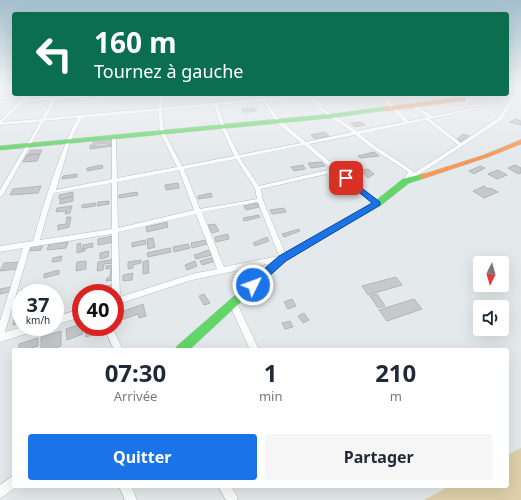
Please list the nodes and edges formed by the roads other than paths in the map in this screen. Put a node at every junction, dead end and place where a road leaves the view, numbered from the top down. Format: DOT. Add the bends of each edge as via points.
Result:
graph roads {
  1 [pos="14,109"];
  2 [pos="49,109"];
  3 [pos="157,109"];
  4 [pos="160,109"];
  5 [pos="218,109"];
  6 [pos="270,109"];
  7 [pos="321,109"];
  8 [pos="391,109"];
  9 [pos="394,109"];
  10 [pos="419,109"];
  11 [pos="473,109"];
  12 [pos="506,109"];
  13 [pos="331,116"];
  14 [pos="80,117"];
  15 [pos="427,119"];
  16 [pos="43,121"];
  17 [pos="278,121"];
  18 [pos="408,122"];
  19 [pos="0,123"];
  20 [pos="223,127"];
  21 [pos="162,132"];
  22 [pos="356,133"];
  23 [pos="114,137"];
  24 [pos="68,142"];
  25 [pos="521,142"];
  26 [pos="304,143"];
  27 [pos="461,145"];
  28 [pos="29,146"];
  29 [pos="0,148"];
  30 [pos="238,158"];
  31 [pos="180,169"];
  32 [pos="336,170"];
  33 [pos="115,181"];
  34 [pos="406,181"];
  35 [pos="258,188"];
  36 [pos="52,192"];
  37 [pos="0,195"];
  38 [pos="260,200"];
  39 [pos="377,204"];
  40 [pos="198,211"];
  41 [pos="115,231"];
  42 [pos="36,244"];
  43 [pos="27,246"];
  44 [pos="0,249"];
  45 [pos="283,258"];
  46 [pos="222,271"];
  47 [pos="116,284"];
  48 [pos="124,299"];
  49 [pos="233,303"];
  50 [pos="12,333"];
  51 [pos="0,336"];
  52 [pos="112,336"];
  53 [pos="118,348"];
  54 [pos="183,348"];
  55 [pos="254,348"];
  56 [pos="12,483"];
  57 [pos="127,488"];
  58 [pos="225,488"];
  59 [pos="0,492"];
  60 [pos="232,498"];
  61 [pos="131,500"];
  1 -- 19 [label="street"];
  2 -- 16 [label="street"];
  3 -- 14 [label="street"];
  4 -- 21 [label="street"];
  5 -- 20 [label="street"];
  6 -- 17 [label="street"];
  7 -- 13 [label="street"];
  8 -- 13 [label="street"];
  9 -- 18 [label="street"];
  10 -- 15 [label="street" via="431,117"];
  11 -- 15 [label="street"];
  12 -- 27 [label="street" via="500,119"];
  13 -- 17 [label="street"];
  13 -- 22 [label="street"];
  14 -- 16 [label="street"];
  14 -- 24 [label="street"];
  15 -- 18 [label="street"];
  15 -- 27 [label="street"];
  16 -- 19 [label="street"];
  16 -- 28 [label="street"];
  17 -- 20 [label="street"];
  17 -- 26 [label="street"];
  18 -- 22 [label="street"];
  20 -- 21 [label="street"];
  20 -- 30 [label="street"];
  21 -- 23 [label="street"];
  21 -- 31 [label="street"];
  22 -- 26 [label="street"];
  22 -- 34 [label="street" via="411,172"];
  23 -- 24 [label="street"];
  23 -- 33 [label="street"];
  24 -- 28 [label="street"];
  24 -- 36 [label="street"];
  25 -- 34 [label="street" via="486,156"];
  26 -- 30 [label="street"];
  26 -- 32 [label="street"];
  27 -- 34 [label="street"];
  28 -- 29 [label="street"];
  28 -- 37 [label="street"];
  30 -- 31 [label="street"];
  30 -- 35 [label="street"];
  31 -- 33 [label="street"];
  31 -- 40 [label="street"];
  32 -- 35 [label="street"];
  32 -- 39 [label="street"];
  33 -- 36 [label="street"];
  33 -- 41 [label="street"];
  34 -- 39 [label="street"];
  35 -- 38 [label="street"];
  36 -- 42 [label="street"];
  38 -- 40 [label="street"];
  38 -- 45 [label="street"];
  39 -- 45 [label="street"];
  40 -- 41 [label="street"];
  40 -- 46 [label="street"];
  41 -- 42 [label="street"];
  41 -- 47 [label="street"];
  42 -- 43 [label="street"];
  43 -- 44 [label="street"];
  43 -- 51 [label="street"];
  45 -- 46 [label="street"];
  45 -- 49 [label="street"];
  46 -- 48 [label="street" via="192,277"];
  49 -- 54 [label="street"];
  49 -- 55 [label="street"];
  50 -- 51 [label="street"];
  52 -- 53 [label="street"];
  56 -- 59 [label="street"];
  57 -- 61 [label="street"];
  58 -- 60 [label="street"];
}
